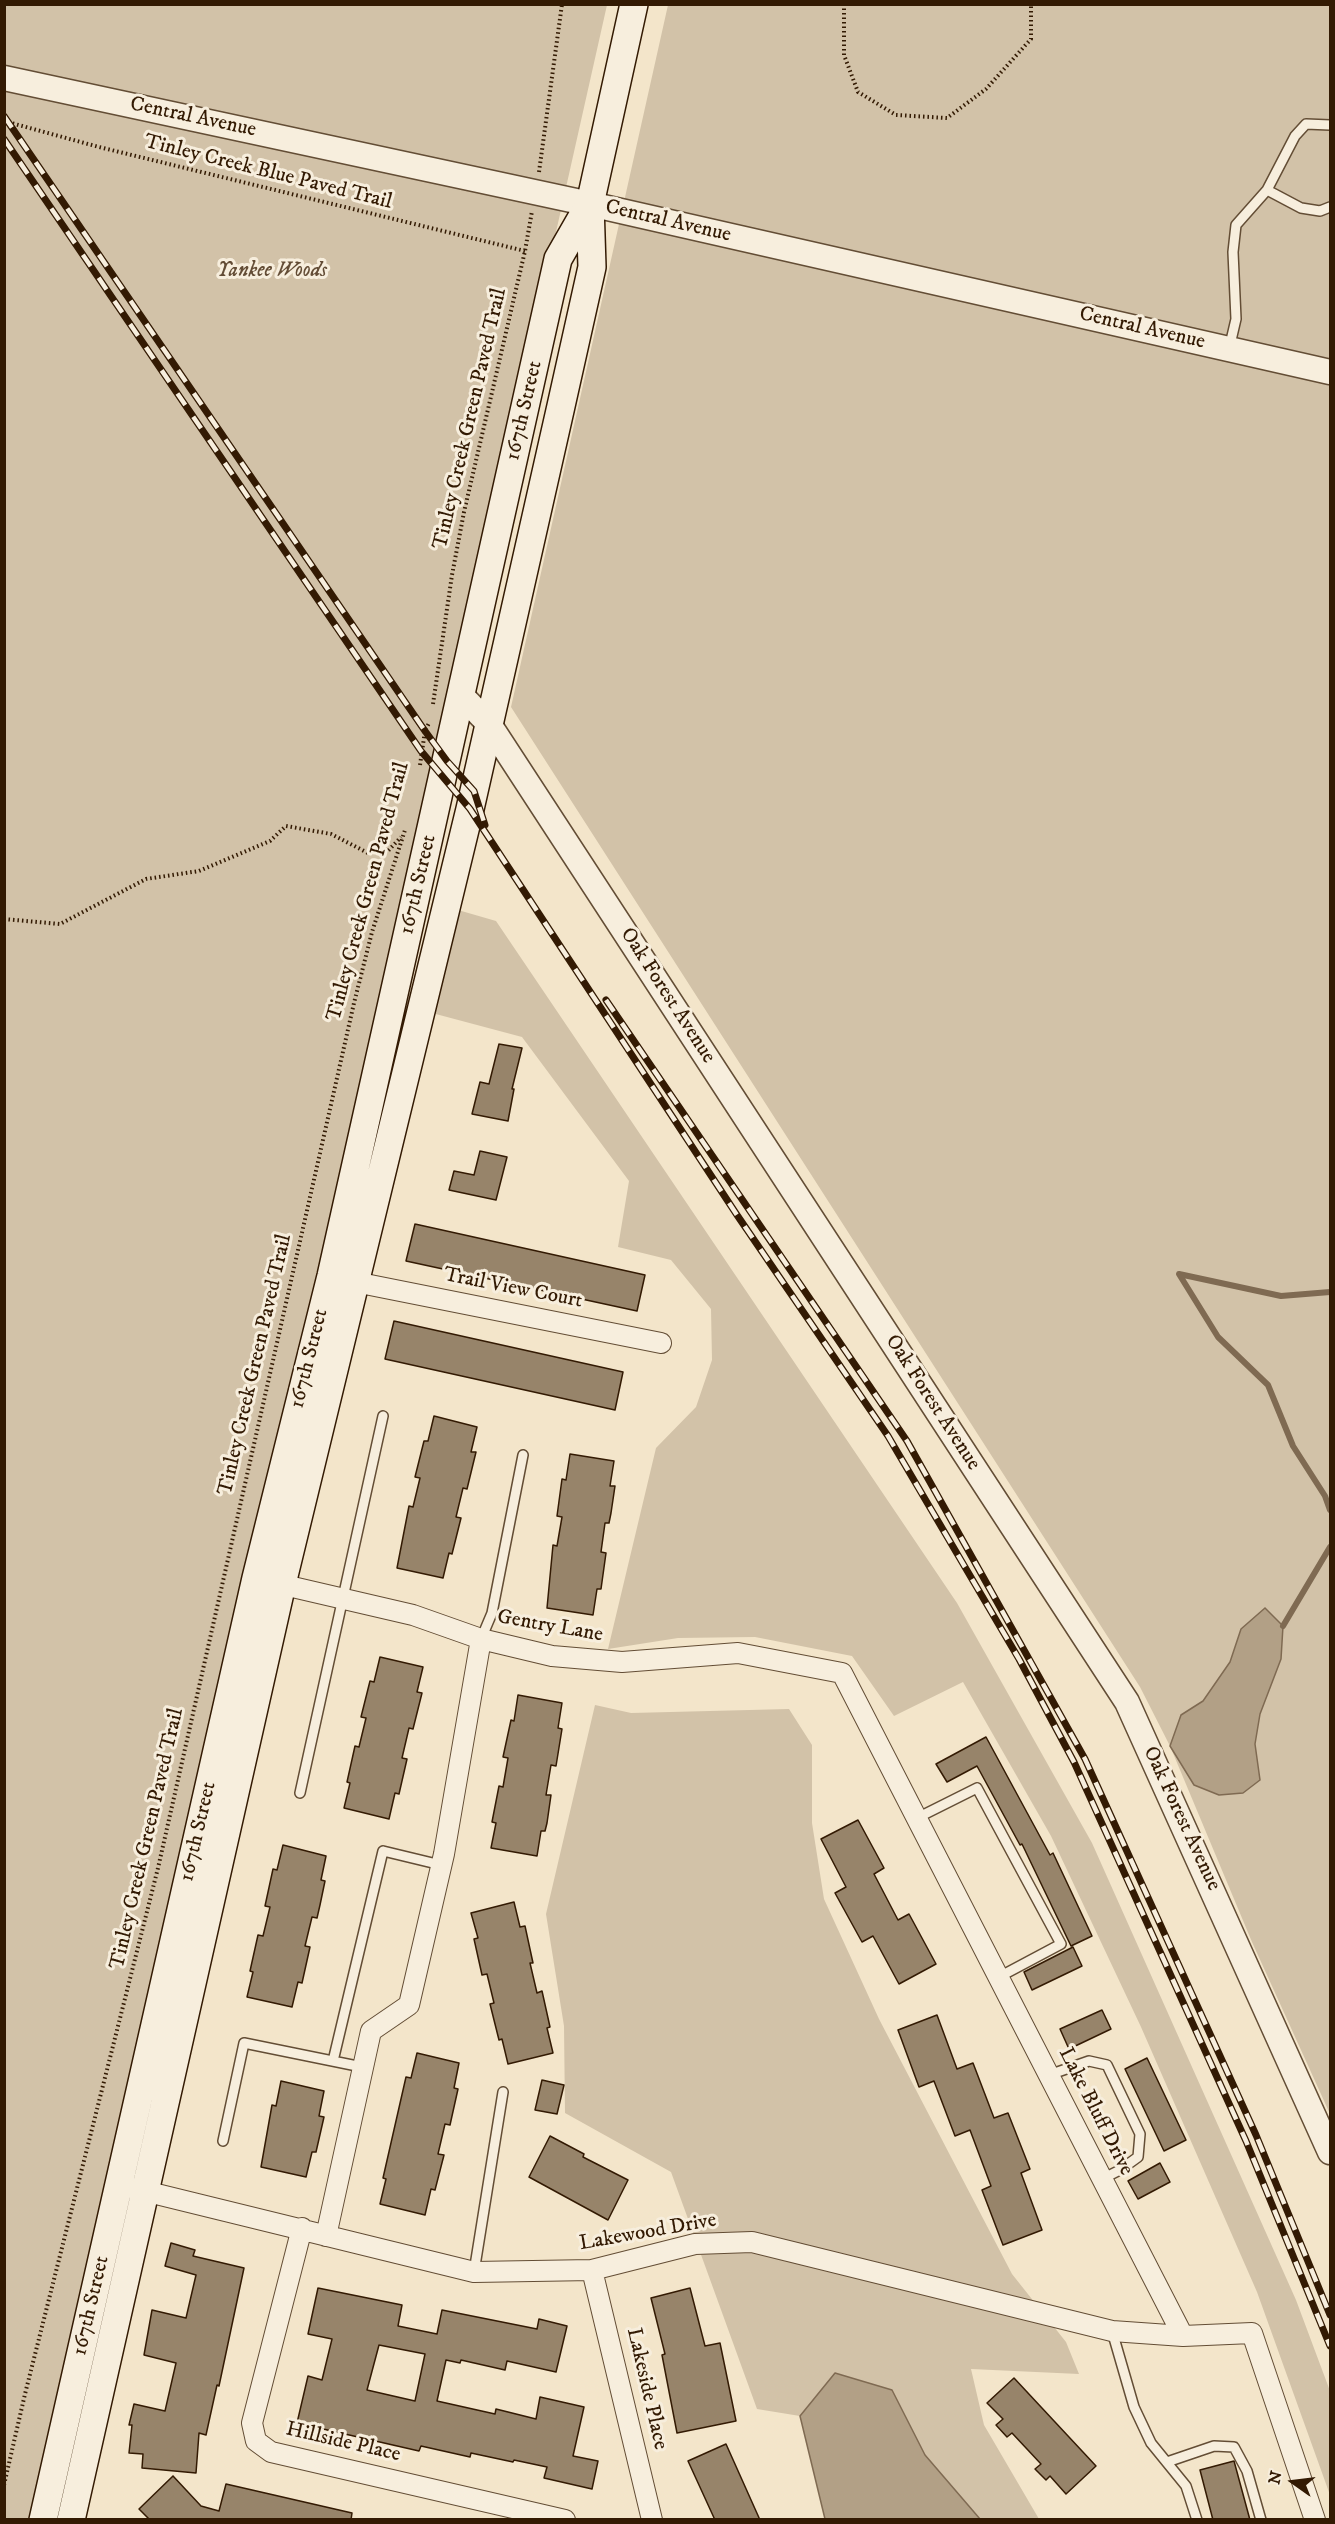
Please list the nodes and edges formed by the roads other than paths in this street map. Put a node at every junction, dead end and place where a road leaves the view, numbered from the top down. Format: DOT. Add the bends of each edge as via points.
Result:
graph roads {
  1 [pos="634,4"];
  2 [pos="4,78"];
  3 [pos="1330,125"];
  4 [pos="1267,190"];
  5 [pos="590,204"];
  6 [pos="1330,207"];
  7 [pos="1229,349"];
  8 [pos="1330,372"];
  9 [pos="461,695"];
  10 [pos="489,724"];
  11 [pos="355,1282"];
  12 [pos="661,1343"];
  13 [pos="383,1416"];
  14 [pos="523,1455"];
  15 [pos="256,1578"];
  16 [pos="282,1584"];
  17 [pos="343,1597"];
  18 [pos="481,1639"];
  19 [pos="842,1673"];
  20 [pos="300,1793"];
  21 [pos="917,1818"];
  22 [pos="441,1865"];
  23 [pos="999,1977"];
  24 [pos="333,2061"];
  25 [pos="362,2067"];
  26 [pos="1049,2075"];
  27 [pos="503,2092"];
  28 [pos="223,2141"];
  29 [pos="1330,2152"];
  30 [pos="1102,2179"];
  31 [pos="132,2188"];
  32 [pos="302,2228"];
  33 [pos="326,2236"];
  34 [pos="592,2270"];
  35 [pos="474,2272"];
  36 [pos="1112,2331"];
  37 [pos="1183,2336"];
  38 [pos="1167,2462"];
  39 [pos="43,2520"];
  40 [pos="71,2520"];
  41 [pos="565,2520"];
  42 [pos="652,2520"];
  43 [pos="1197,2520"];
  44 [pos="1262,2520"];
  45 [pos="1315,2520"];
  1 -- 5 [label="main road, 167th Street"];
  2 -- 5 [label="street, Central Avenue"];
  3 -- 4 [label="lane" via="1306,124 1295,136"];
  4 -- 6 [label="lane" via="1301,208 1320,211"];
  4 -- 7 [label="lane" via="1236,225 1236,319"];
  5 -- 7 [label="street, Central Avenue"];
  5 -- 9 [label="main road, 167th Street" via="558,259"];
  5 -- 10 [label="main road, 167th Street" via="592,267"];
  7 -- 8 [label="street, Central Avenue"];
  9 -- 10 [label="street, Oak Forest Avenue"];
  9 -- 15 [label="main road, 167th Street" via="331,1276"];
  10 -- 11 [label="main road, 167th Street"];
  10 -- 29 [label="street, Oak Forest Avenue" via="1127,1702"];
  11 -- 12 [label="street, Trail View Court"];
  11 -- 16 [label="main road, 167th Street"];
  13 -- 17 [label="lane"];
  14 -- 18 [label="lane" via="492,1613"];
  15 -- 16 [label="street, Gentry Lane"];
  15 -- 31 [label="main road, 167th Street"];
  16 -- 17 [label="street, Gentry Lane"];
  16 -- 31 [label="main road, 167th Street"];
  17 -- 18 [label="street, Gentry Lane" via="413,1615"];
  17 -- 20 [label="lane"];
  18 -- 19 [label="street, Gentry Lane" via="589,1661 738,1653"];
  18 -- 22 [label="street"];
  19 -- 21 [label="street, Lake Bluff Drive"];
  21 -- 23 [label="street, Lake Bluff Drive"];
  21 -- 23 [label="lane" via="977,1788 1061,1944"];
  22 -- 24 [label="lane" via="383,1851"];
  22 -- 25 [label="street" via="409,2005 371,2031"];
  23 -- 26 [label="street, Lake Bluff Drive"];
  24 -- 25 [label="lane"];
  24 -- 28 [label="lane" via="244,2043"];
  25 -- 33 [label="street"];
  26 -- 30 [label="street, Lake Bluff Drive"];
  26 -- 30 [label="lane" via="1089,2061 1107,2065 1140,2134 1138,2157"];
  27 -- 35 [label="lane"];
  30 -- 37 [label="street, Lake Bluff Drive"];
  31 -- 32 [label="street, Lakewood Drive"];
  31 -- 39 [label="main road, 167th Street"];
  31 -- 40 [label="main road, 167th Street"];
  32 -- 33 [label="street, Lakewood Drive"];
  32 -- 41 [label="street, Hillside Place" via="252,2423 256,2440 272,2452"];
  33 -- 35 [label="street, Lakewood Drive"];
  34 -- 35 [label="street, Lakewood Drive"];
  34 -- 36 [label="street, Lakewood Drive" via="695,2244 752,2242"];
  34 -- 42 [label="street, Lakeside Place"];
  36 -- 37 [label="street, Lakewood Drive"];
  36 -- 38 [label="lane" via="1134,2407 1151,2443"];
  37 -- 45 [label="street" via="1252,2333"];
  38 -- 43 [label="lane" via="1186,2486"];
  38 -- 44 [label="lane" via="1214,2446 1234,2447 1247,2471"];
}
